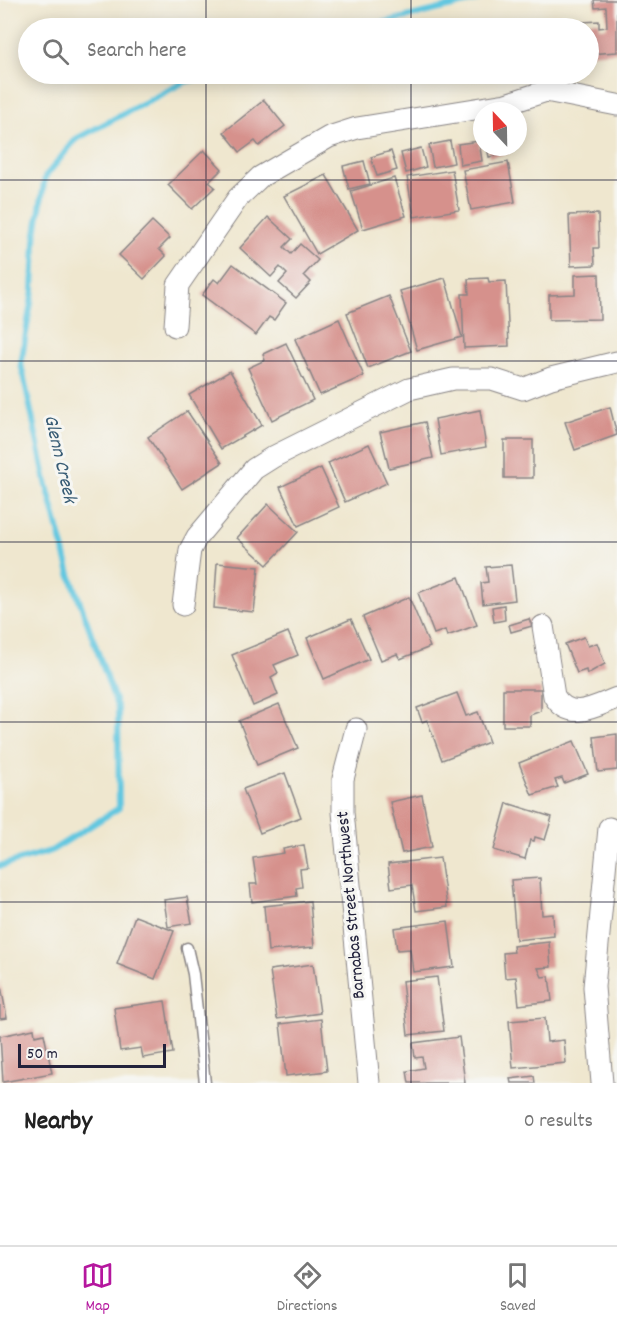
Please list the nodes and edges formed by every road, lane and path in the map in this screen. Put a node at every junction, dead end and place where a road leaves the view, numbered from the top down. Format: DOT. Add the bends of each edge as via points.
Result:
graph roads {
  1 [pos="617,105"];
  2 [pos="175,326"];
  3 [pos="617,362"];
  4 [pos="183,605"];
  5 [pos="543,626"];
  6 [pos="617,698"];
  7 [pos="356,729"];
  8 [pos="609,828"];
  9 [pos="187,948"];
  10 [pos="205,1083"];
  11 [pos="369,1083"];
  12 [pos="602,1083"];
  1 -- 2 [label="street" via="546,91 506,105 357,128 328,137 260,177 238,198 178,285"];
  3 -- 4 [label="street" via="523,389 492,378 429,382 273,457 254,469 197,537 190,550"];
  5 -- 6 [label="street" via="554,696 559,705 583,712"];
  7 -- 11 [label="street, Barnabas Street Northwest" via="343,779 343,812"];
  8 -- 12 [label="street" via="594,987"];
  9 -- 10 [label="lane" via="194,974"];
}
